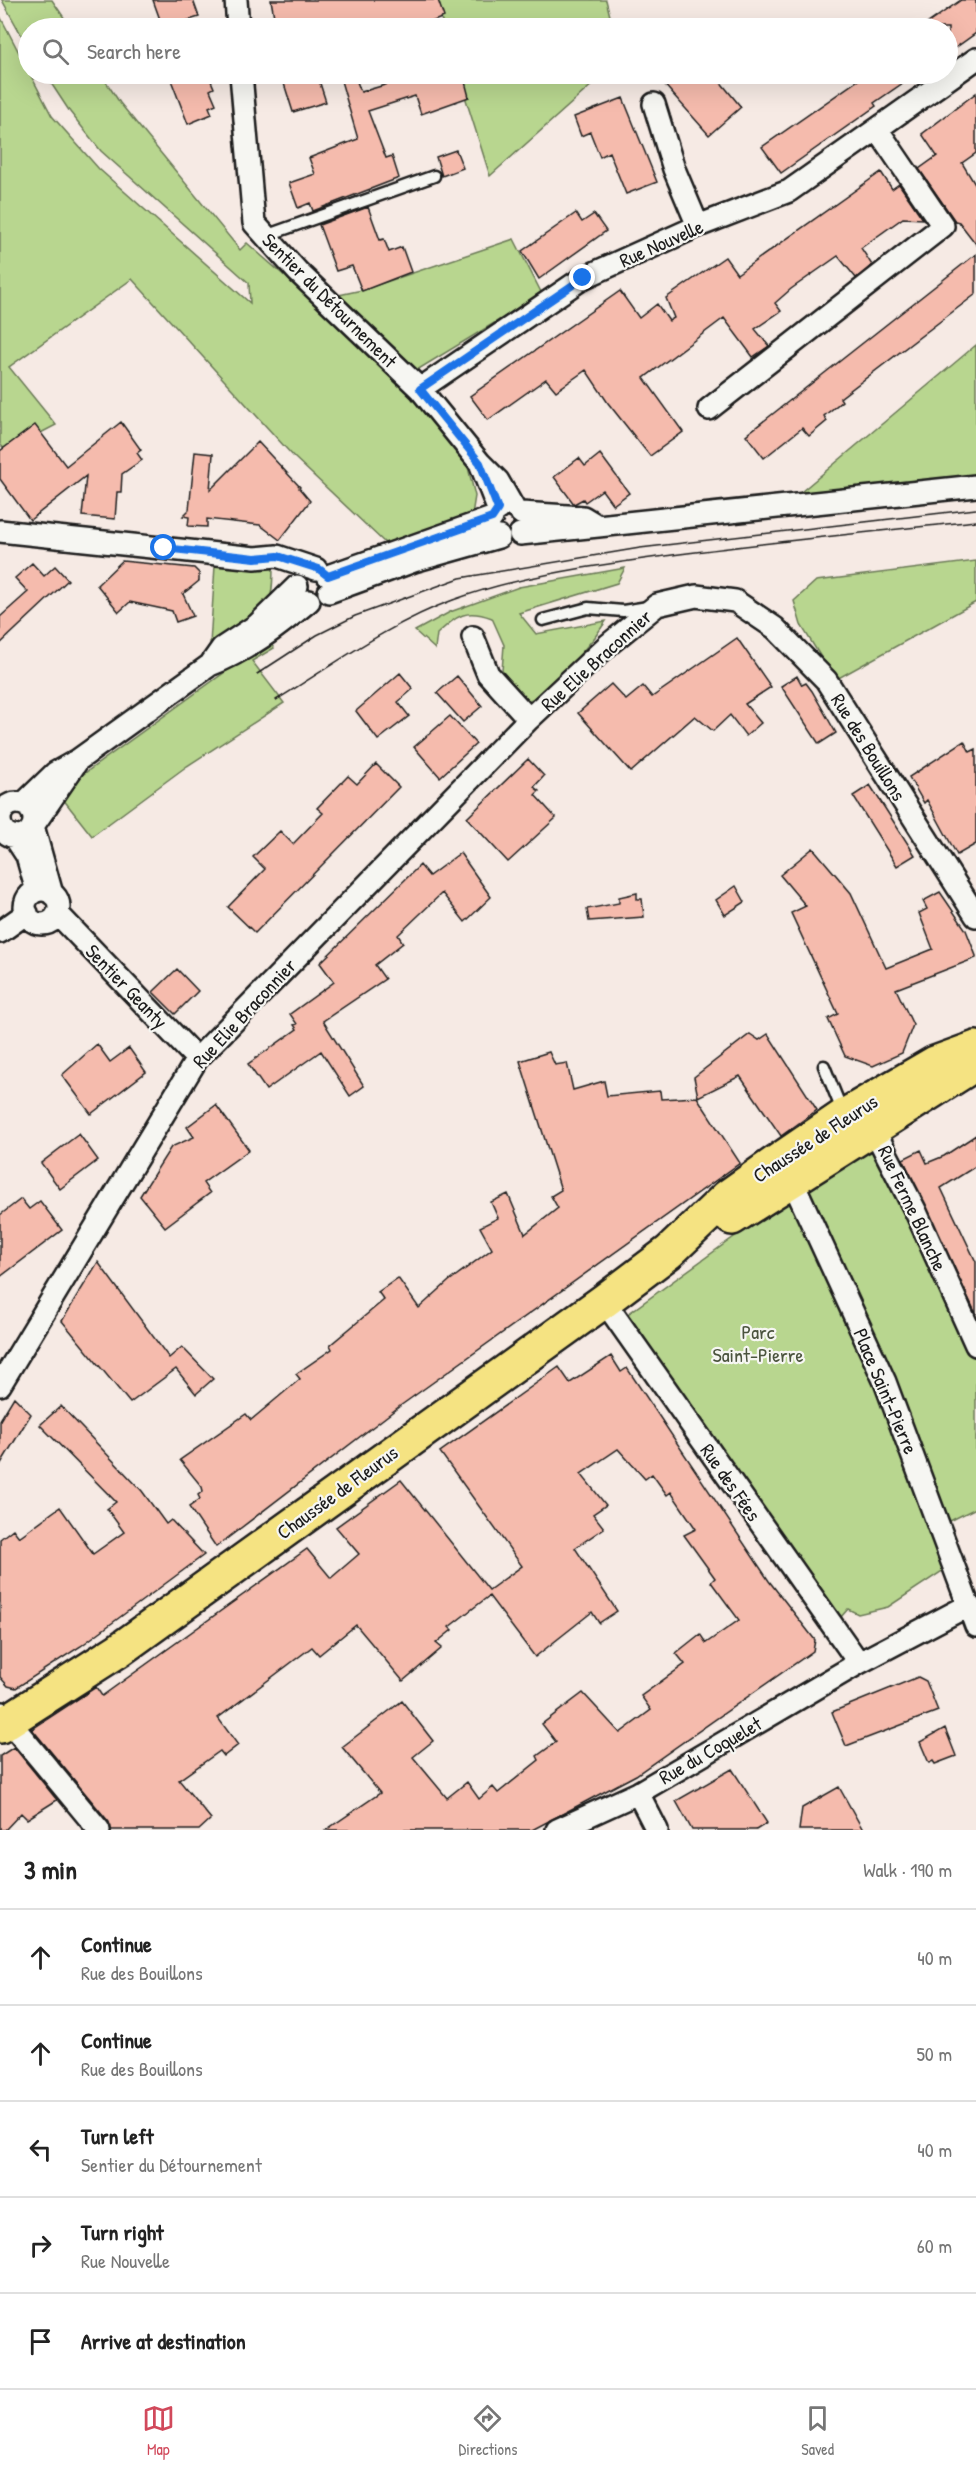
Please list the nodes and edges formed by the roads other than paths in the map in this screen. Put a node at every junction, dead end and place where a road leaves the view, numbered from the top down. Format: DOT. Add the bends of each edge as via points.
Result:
graph roads {
  1 [pos="237,0"];
  2 [pos="238,18"];
  3 [pos="976,59"];
  4 [pos="958,72"];
  5 [pos="242,84"];
  6 [pos="941,84"];
  7 [pos="654,104"];
  8 [pos="877,129"];
  9 [pos="434,176"];
  10 [pos="698,226"];
  11 [pos="265,236"];
  12 [pos="420,389"];
  13 [pos="709,409"];
  14 [pos="976,486"];
  15 [pos="507,520"];
  16 [pos="0,531"];
  17 [pos="313,584"];
  18 [pos="735,601"];
  19 [pos="657,605"];
  20 [pos="543,620"];
  21 [pos="473,637"];
  22 [pos="529,719"];
  23 [pos="78,760"];
  24 [pos="22,804"];
  25 [pos="12,828"];
  26 [pos="49,900"];
  27 [pos="27,913"];
  28 [pos="976,916"];
  29 [pos="0,932"];
  30 [pos="976,1048"];
  31 [pos="197,1059"];
  32 [pos="976,1063"];
  33 [pos="824,1066"];
  34 [pos="860,1116"];
  35 [pos="792,1180"];
  36 [pos="669,1252"];
  37 [pos="604,1301"];
  38 [pos="976,1345"];
  39 [pos="0,1385"];
  40 [pos="969,1605"];
  41 [pos="976,1626"];
  42 [pos="859,1663"];
  43 [pos="3,1719"];
  44 [pos="638,1792"];
  45 [pos="99,1830"];
  46 [pos="557,1830"];
  47 [pos="657,1830"];
  1 -- 2 [label="street"];
  3 -- 4 [label="street, Rue Nouvelle"];
  5 -- 11 [label="street, Sentier du Détournement" via="254,223"];
  6 -- 8 [label="street, Rue Nouvelle"];
  7 -- 10 [label="street" via="674,169"];
  8 -- 10 [label="street, Rue Nouvelle" via="789,191"];
  8 -- 13 [label="street" via="943,226"];
  9 -- 11 [label="lane"];
  10 -- 12 [label="street, Rue Nouvelle" via="583,278"];
  11 -- 12 [label="street, Sentier du Détournement"];
  12 -- 15 [label="street, Sentier du Détournement" via="498,481"];
  14 -- 15 [label="street" via="598,526"];
  15 -- 17 [label="street" via="414,561"];
  16 -- 17 [label="street" via="255,558"];
  17 -- 23 [label="street" via="222,648 210,665"];
  18 -- 19 [label="street, Rue Elie Braconnier" via="696,596"];
  18 -- 28 [label="street, Rue des Bouillons" via="775,628 826,680"];
  19 -- 20 [label="lane" via="623,611 588,608"];
  19 -- 22 [label="street, Rue Elie Braconnier"];
  21 -- 22 [label="street, Rue Elie Braconnier" via="488,674"];
  22 -- 31 [label="street, Rue Elie Braconnier"];
  23 -- 24 [label="street" via="55,773"];
  23 -- 25 [label="street"];
  24 -- 25 [label="street, Sentier Geanty" via="31,810"];
  24 -- 25 [label="street" via="12,804 3,810"];
  25 -- 26 [label="street, Sentier Geanty"];
  26 -- 27 [label="street" via="28,898"];
  26 -- 27 [label="street" via="50,922 39,923"];
  26 -- 31 [label="street, Sentier Geanty"];
  27 -- 29 [label="street"];
  30 -- 34 [label="main road, Chaussée de Fleurus" via="935,1063"];
  31 -- 39 [label="street, Rue Elie Braconnier"];
  32 -- 34 [label="main road, Chaussée de Fleurus"];
  33 -- 34 [label="lane"];
  34 -- 35 [label="main road, Chaussée de Fleurus"];
  34 -- 36 [label="main road, Chaussée de Fleurus" via="727,1197"];
  34 -- 38 [label="street, Rue Ferme Blanche" via="916,1212"];
  35 -- 36 [label="main road, Chaussée de Fleurus"];
  35 -- 40 [label="street, Place Saint-Pierre" via="885,1382"];
  36 -- 37 [label="main road, Chaussée de Fleurus"];
  37 -- 42 [label="street, Rue des Fées"];
  37 -- 43 [label="main road, Chaussée de Fleurus" via="119,1650"];
  40 -- 41 [label="street, Place Saint-Pierre"];
  40 -- 42 [label="street, Rue du Coquelet"];
  42 -- 44 [label="street, Rue du Coquelet"];
  43 -- 45 [label="street"];
  44 -- 46 [label="street, Rue du Coquelet"];
  44 -- 47 [label="street"];
}
